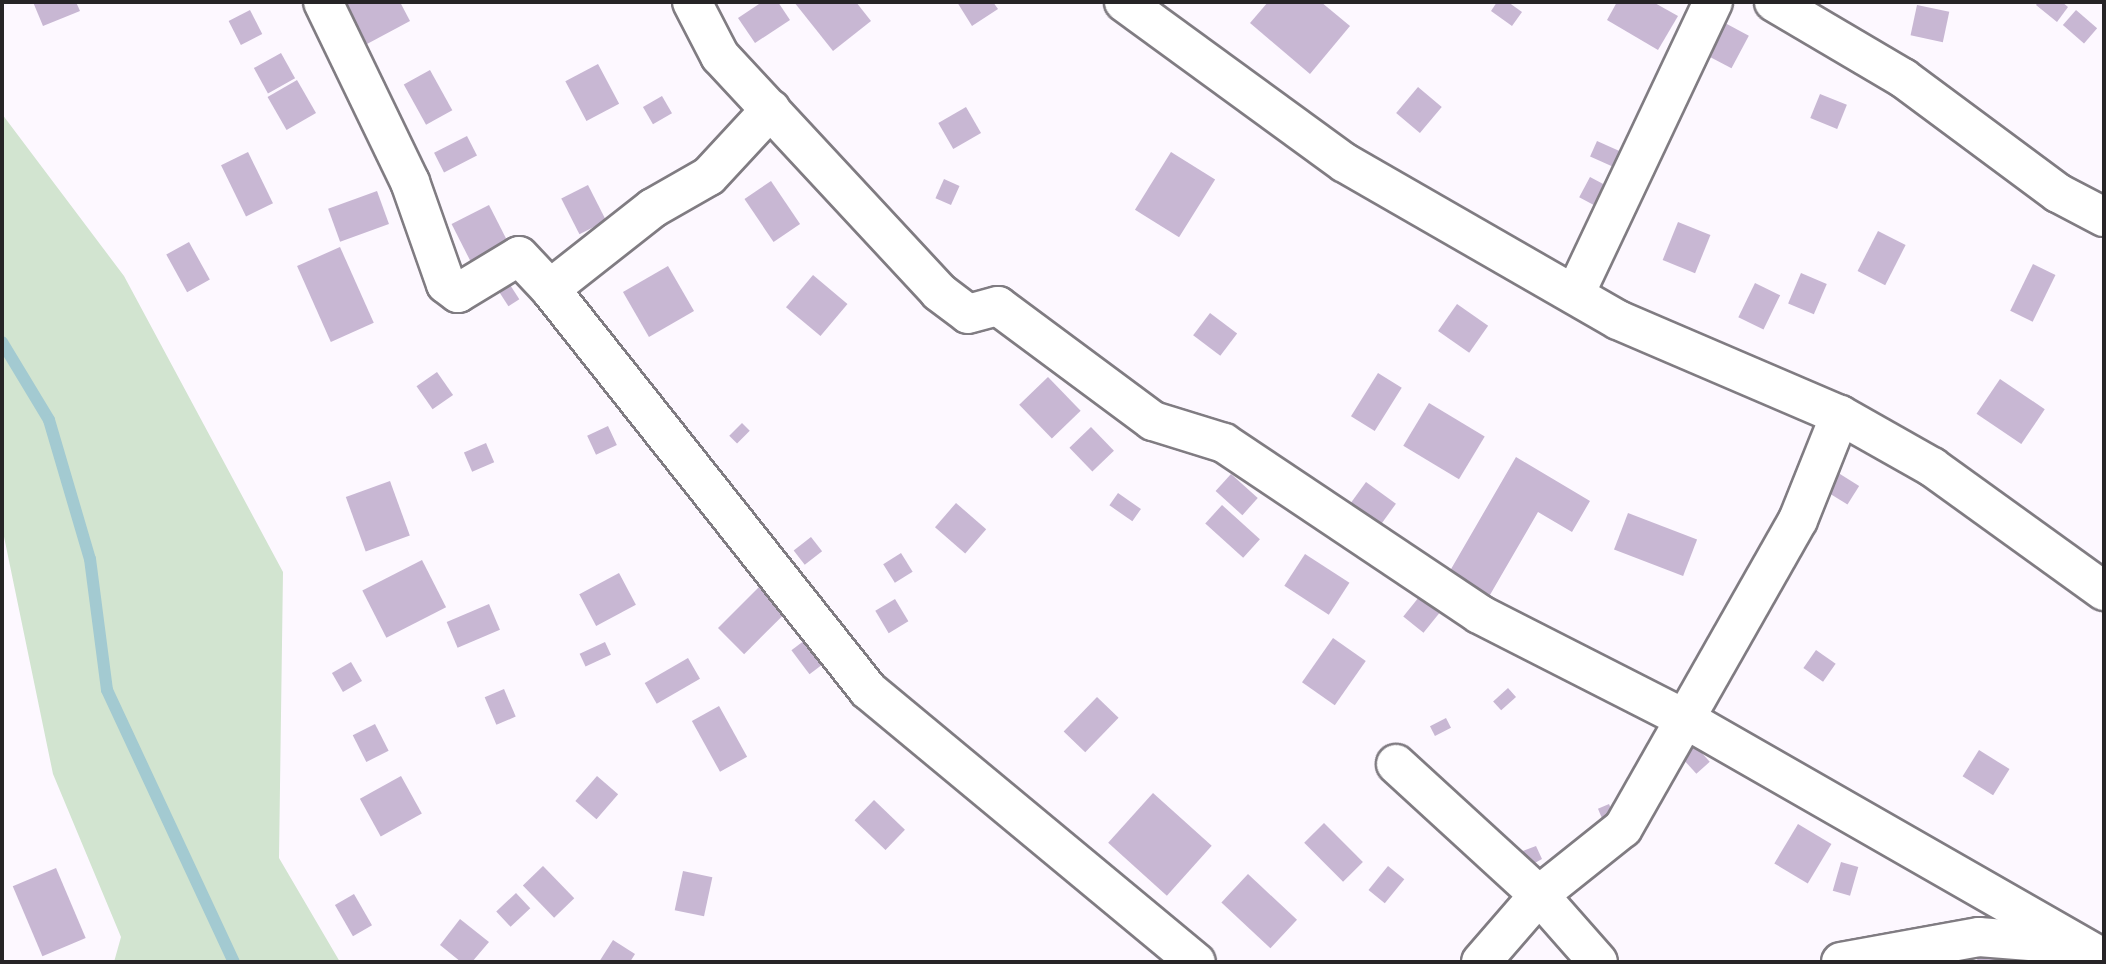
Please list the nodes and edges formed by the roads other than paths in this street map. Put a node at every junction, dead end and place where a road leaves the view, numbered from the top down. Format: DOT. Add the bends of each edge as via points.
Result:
graph roads {
  1 [pos="323,2"];
  2 [pos="692,2"];
  3 [pos="1124,2"];
  4 [pos="1713,2"];
  5 [pos="1774,2"];
  6 [pos="771,109"];
  7 [pos="2104,217"];
  8 [pos="550,289"];
  9 [pos="1575,294"];
  10 [pos="1840,415"];
  11 [pos="2104,591"];
  12 [pos="1687,720"];
  13 [pos="1396,764"];
  14 [pos="1539,895"];
  15 [pos="2096,944"];
  16 [pos="1196,962"];
  17 [pos="1481,962"];
  18 [pos="1598,962"];
  19 [pos="1841,962"];
  1 -- 8 [label="street" via="410,182 446,284 458,293 465,291 519,256"];
  2 -- 6 [label="street" via="720,56"];
  3 -- 9 [label="street" via="1345,163"];
  4 -- 9 [label="street"];
  5 -- 7 [label="street" via="1903,78 2058,193"];
  6 -- 8 [label="street" via="709,176 653,208"];
  6 -- 12 [label="street" via="940,292 968,314 998,306 1153,421 1224,443 1479,614"];
  8 -- 16 [label="street" via="868,690"];
  9 -- 10 [label="street" via="1618,320"];
  10 -- 11 [label="street" via="1932,467"];
  10 -- 12 [label="street" via="1798,520"];
  12 -- 14 [label="street" via="1622,828"];
  12 -- 15 [label="street"];
  13 -- 14 [label="street"];
  14 -- 17 [label="street"];
  14 -- 18 [label="street"];
  15 -- 19 [label="street" via="1979,937"];
}
